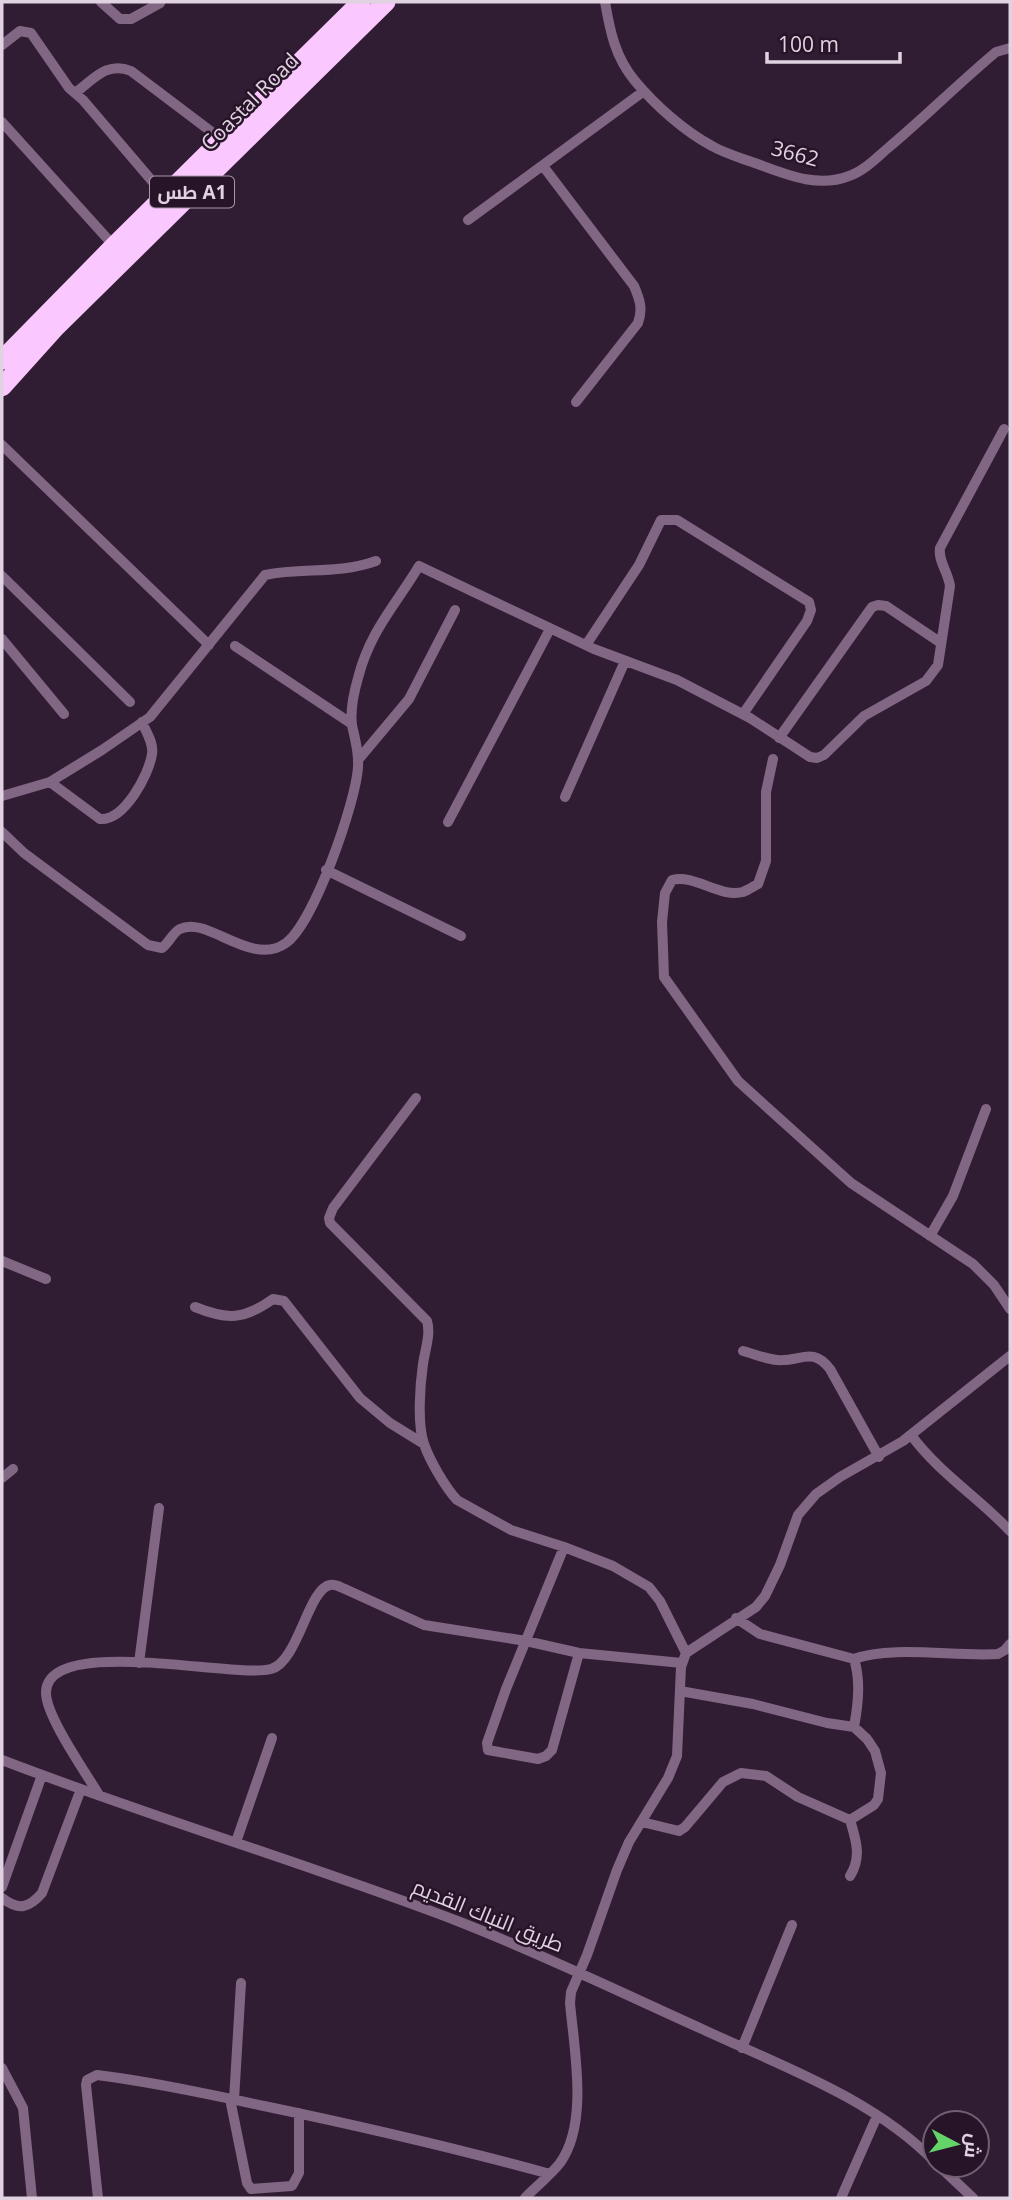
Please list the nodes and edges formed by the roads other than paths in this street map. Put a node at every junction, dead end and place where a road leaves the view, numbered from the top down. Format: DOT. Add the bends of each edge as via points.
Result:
graph roads {
  1 [pos="101,2"];
  2 [pos="361,2"];
  3 [pos="386,2"];
  4 [pos="605,2"];
  5 [pos="160,3"];
  6 [pos="2,45"];
  7 [pos="1010,48"];
  8 [pos="645,91"];
  9 [pos="75,93"];
  10 [pos="2,122"];
  11 [pos="221,139"];
  12 [pos="543,166"];
  13 [pos="164,195"];
  14 [pos="468,220"];
  15 [pos="114,246"];
  16 [pos="2,360"];
  17 [pos="2,387"];
  18 [pos="576,402"];
  19 [pos="1004,429"];
  20 [pos="2,445"];
  21 [pos="376,561"];
  22 [pos="2,576"];
  23 [pos="455,610"];
  24 [pos="550,628"];
  25 [pos="2,639"];
  26 [pos="941,643"];
  27 [pos="209,645"];
  28 [pos="586,645"];
  29 [pos="235,646"];
  30 [pos="625,661"];
  31 [pos="130,702"];
  32 [pos="64,714"];
  33 [pos="743,714"];
  34 [pos="142,722"];
  35 [pos="352,724"];
  36 [pos="779,738"];
  37 [pos="773,759"];
  38 [pos="358,760"];
  39 [pos="50,782"];
  40 [pos="2,796"];
  41 [pos="565,797"];
  42 [pos="448,822"];
  43 [pos="2,832"];
  44 [pos="326,870"];
  45 [pos="461,936"];
  46 [pos="416,1098"];
  47 [pos="986,1109"];
  48 [pos="930,1236"];
  49 [pos="2,1261"];
  50 [pos="46,1279"];
  51 [pos="195,1307"];
  52 [pos="1010,1310"];
  53 [pos="743,1351"];
  54 [pos="1010,1356"];
  55 [pos="911,1435"];
  56 [pos="424,1444"];
  57 [pos="879,1457"];
  58 [pos="13,1469"];
  59 [pos="2,1478"];
  60 [pos="159,1508"];
  61 [pos="1010,1531"];
  62 [pos="564,1547"];
  63 [pos="736,1618"];
  64 [pos="526,1641"];
  65 [pos="1010,1644"];
  66 [pos="579,1653"];
  67 [pos="684,1658"];
  68 [pos="854,1659"];
  69 [pos="139,1663"];
  70 [pos="680,1691"];
  71 [pos="854,1727"];
  72 [pos="272,1738"];
  73 [pos="2,1760"];
  74 [pos="42,1775"];
  75 [pos="80,1789"];
  76 [pos="99,1795"];
  77 [pos="850,1820"];
  78 [pos="642,1822"];
  79 [pos="236,1842"];
  80 [pos="850,1876"];
  81 [pos="2,1887"];
  82 [pos="2,1898"];
  83 [pos="792,1925"];
  84 [pos="577,1974"];
  85 [pos="241,1983"];
  86 [pos="742,2048"];
  87 [pos="2,2068"];
  88 [pos="232,2099"];
  89 [pos="299,2113"];
  90 [pos="877,2116"];
  91 [pos="921,2149"];
  92 [pos="550,2174"];
  93 [pos="953,2179"];
  94 [pos="32,2198"];
  95 [pos="98,2198"];
  96 [pos="525,2198"];
  97 [pos="841,2198"];
  98 [pos="973,2198"];
  1 -- 5 [label="street" via="120,19 131,19"];
  2 -- 11 [label="highway, Coastal Road / طس A1"];
  3 -- 17 [label="highway, Coastal Road / طس A1" via="56,327"];
  4 -- 8 [label="street, 3662" via="617,52"];
  6 -- 9 [label="street" via="20,31 31,33"];
  7 -- 8 [label="street, 3662" via="996,52 862,169 829,182 786,175 711,146"];
  8 -- 12 [label="street"];
  9 -- 11 [label="street" via="119,66"];
  9 -- 13 [label="street"];
  10 -- 15 [label="street"];
  11 -- 13 [label="highway, Coastal Road / طس A1"];
  12 -- 14 [label="street"];
  12 -- 18 [label="street" via="634,286 642,312"];
  13 -- 15 [label="highway, Coastal Road / طس A1"];
  15 -- 16 [label="highway, Coastal Road / طس A1"];
  19 -- 26 [label="street" via="940,548 938,558 950,586"];
  20 -- 27 [label="street"];
  21 -- 27 [label="street" via="352,569 265,575"];
  22 -- 31 [label="street"];
  23 -- 38 [label="street" via="409,699"];
  24 -- 28 [label="street"];
  24 -- 35 [label="street" via="419,566 366,651"];
  24 -- 42 [label="street"];
  25 -- 32 [label="street"];
  26 -- 36 [label="street" via="938,665 926,681 864,716 824,755 810,757"];
  26 -- 36 [label="street" via="886,606 872,607"];
  27 -- 34 [label="street"];
  28 -- 30 [label="street"];
  28 -- 33 [label="street" via="639,565 661,520 677,520 809,602 807,621"];
  29 -- 35 [label="street"];
  30 -- 33 [label="street" via="677,680"];
  30 -- 41 [label="street"];
  33 -- 36 [label="street"];
  34 -- 39 [label="street"];
  34 -- 39 [label="street" via="153,751 134,796 118,815 100,819"];
  35 -- 38 [label="street"];
  37 -- 48 [label="street" via="766,792 766,861 758,884 742,892 710,889 682,878 672,880 665,893 662,922 664,977 738,1081 851,1183"];
  38 -- 44 [label="street" via="354,794"];
  39 -- 40 [label="street"];
  43 -- 44 [label="street" via="112,919 148,945 162,948 176,931 191,926 252,948 286,943 312,906"];
  44 -- 45 [label="street"];
  46 -- 56 [label="street" via="329,1218 427,1321 420,1404"];
  47 -- 48 [label="street" via="953,1196"];
  48 -- 52 [label="street" via="973,1264"];
  49 -- 50 [label="street"];
  51 -- 56 [label="street" via="228,1316 246,1314 273,1299 284,1301 360,1398"];
  53 -- 57 [label="street" via="779,1360 815,1355 821,1359"];
  54 -- 55 [label="street"];
  55 -- 57 [label="street"];
  55 -- 61 [label="street" via="944,1474"];
  56 -- 62 [label="street" via="457,1500 511,1530"];
  57 -- 63 [label="street" via="840,1477 806,1504 765,1596"];
  58 -- 59 [label="street"];
  60 -- 69 [label="street"];
  62 -- 64 [label="street"];
  62 -- 67 [label="street" via="649,1587 660,1601"];
  63 -- 67 [label="street"];
  63 -- 68 [label="street" via="760,1634"];
  64 -- 66 [label="street"];
  64 -- 66 [label="street" via="487,1743 491,1751 538,1759 552,1750"];
  64 -- 69 [label="street" via="424,1625 333,1584 324,1588 286,1658 273,1669"];
  65 -- 68 [label="street" via="998,1654 890,1654"];
  66 -- 67 [label="street"];
  67 -- 70 [label="street"];
  68 -- 71 [label="street" via="858,1674"];
  69 -- 76 [label="street" via="73,1666 50,1679 46,1690 60,1730"];
  70 -- 71 [label="street"];
  70 -- 78 [label="street" via="677,1756"];
  71 -- 77 [label="street" via="875,1751 881,1773 878,1799"];
  72 -- 79 [label="street"];
  73 -- 74 [label="street, طريق النباك القديم"];
  74 -- 75 [label="street, طريق النباك القديم"];
  74 -- 81 [label="street"];
  75 -- 76 [label="street, طريق النباك القديم"];
  75 -- 82 [label="street" via="42,1893 24,1907"];
  76 -- 79 [label="street, طريق النباك القديم"];
  77 -- 78 [label="street" via="789,1792 766,1776 741,1773 723,1782 679,1831"];
  77 -- 80 [label="street" via="857,1843 856,1866"];
  78 -- 84 [label="street" via="617,1870"];
  79 -- 84 [label="street, طريق النباك القديم" via="462,1923"];
  83 -- 86 [label="street"];
  84 -- 86 [label="street, طريق النباك القديم"];
  84 -- 92 [label="street" via="570,2003 577,2088 573,2136"];
  85 -- 88 [label="street"];
  86 -- 90 [label="street, طريق النباك القديم"];
  87 -- 94 [label="street" via="23,2108"];
  88 -- 89 [label="street"];
  88 -- 89 [label="street" via="251,2189 292,2186 296,2181"];
  88 -- 95 [label="street" via="90,2076 86,2085"];
  89 -- 92 [label="street"];
  90 -- 91 [label="street, طريق النباك القديم"];
  90 -- 97 [label="street"];
  92 -- 96 [label="street"];
  93 -- 98 [label="street, طريق النباك القديم"];
}
